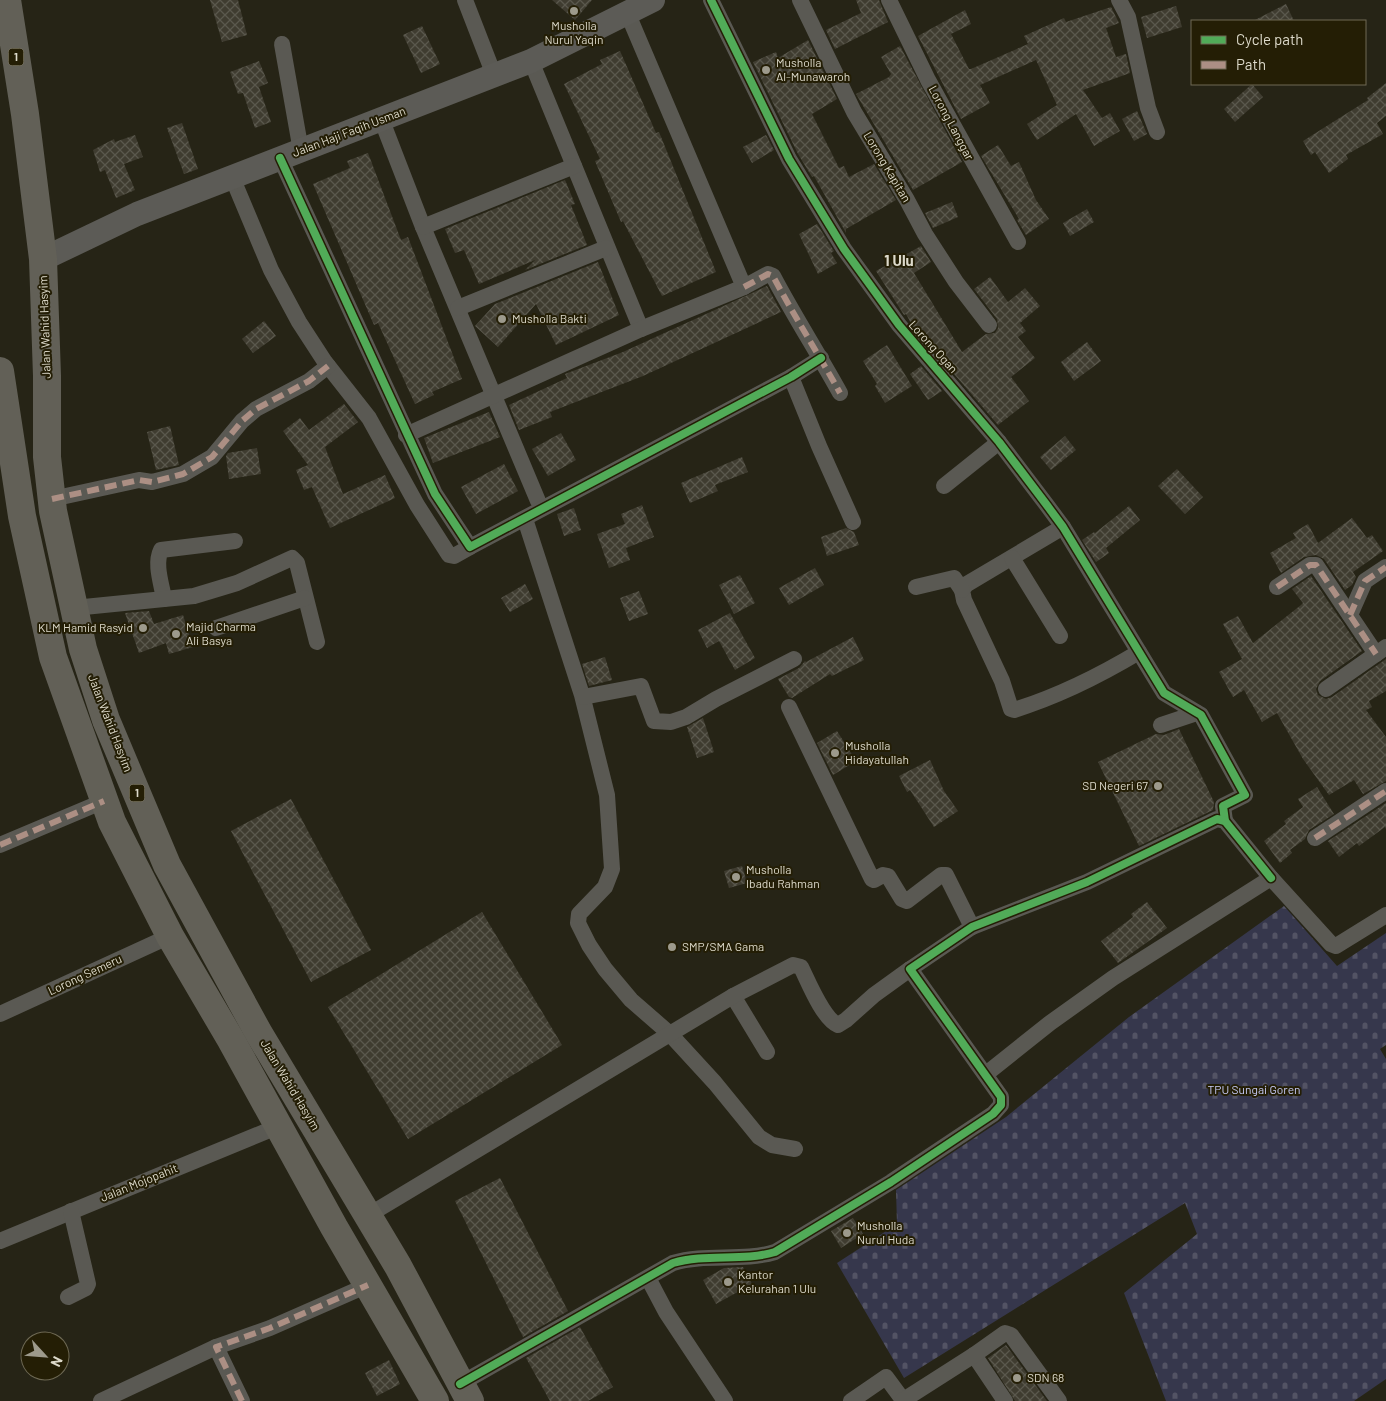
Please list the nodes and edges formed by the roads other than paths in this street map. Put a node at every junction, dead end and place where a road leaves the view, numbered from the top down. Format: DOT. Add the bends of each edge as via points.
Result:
graph roads {
  1 [pos="7,0"];
  2 [pos="465,0"];
  3 [pos="653,0"];
  4 [pos="711,0"];
  5 [pos="800,0"];
  6 [pos="890,0"];
  7 [pos="1119,0"];
  8 [pos="627,12"];
  9 [pos="282,44"];
  10 [pos="531,61"];
  11 [pos="494,76"];
  12 [pos="382,121"];
  13 [pos="1157,132"];
  14 [pos="290,155"];
  15 [pos="574,166"];
  16 [pos="232,177"];
  17 [pos="423,227"];
  18 [pos="1018,242"];
  19 [pos="606,248"];
  20 [pos="43,258"];
  21 [pos="744,287"];
  22 [pos="458,308"];
  23 [pos="989,325"];
  24 [pos="641,330"];
  25 [pos="821,358"];
  26 [pos="328,366"];
  27 [pos="0,371"];
  28 [pos="791,377"];
  29 [pos="840,393"];
  30 [pos="494,395"];
  31 [pos="406,435"];
  32 [pos="1000,442"];
  33 [pos="944,486"];
  34 [pos="435,494"];
  35 [pos="52,499"];
  36 [pos="538,501"];
  37 [pos="417,505"];
  38 [pos="525,520"];
  39 [pos="853,522"];
  40 [pos="1063,527"];
  41 [pos="235,541"];
  42 [pos="470,547"];
  43 [pos="1012,558"];
  44 [pos="1386,567"];
  45 [pos="916,587"];
  46 [pos="1277,587"];
  47 [pos="962,590"];
  48 [pos="305,598"];
  49 [pos="164,599"];
  50 [pos="74,608"];
  51 [pos="1350,615"];
  52 [pos="216,628"];
  53 [pos="1060,636"];
  54 [pos="317,642"];
  55 [pos="1381,651"];
  56 [pos="1139,652"];
  57 [pos="794,659"];
  58 [pos="1326,689"];
  59 [pos="583,697"];
  60 [pos="790,707"];
  61 [pos="1197,713"];
  62 [pos="106,720"];
  63 [pos="1160,725"];
  64 [pos="78,730"];
  65 [pos="1386,791"];
  66 [pos="104,801"];
  67 [pos="1225,821"];
  68 [pos="1315,838"];
  69 [pos="0,845"];
  70 [pos="1271,878"];
  71 [pos="1386,915"];
  72 [pos="972,927"];
  73 [pos="170,936"];
  74 [pos="910,969"];
  75 [pos="733,996"];
  76 [pos="0,1014"];
  77 [pos="670,1034"];
  78 [pos="766,1052"];
  79 [pos="986,1074"];
  80 [pos="279,1126"];
  81 [pos="796,1149"];
  82 [pos="71,1211"];
  83 [pos="367,1216"];
  84 [pos="0,1241"];
  85 [pos="648,1278"];
  86 [pos="368,1285"];
  87 [pos="68,1297"];
  88 [pos="216,1347"];
  89 [pos="974,1355"];
  90 [pos="465,1392"];
  91 [pos="123,1397"];
  92 [pos="101,1401"];
  93 [pos="242,1401"];
  94 [pos="436,1401"];
  95 [pos="725,1401"];
  96 [pos="851,1401"];
  97 [pos="903,1401"];
  98 [pos="1006,1401"];
  99 [pos="1058,1401"];
  1 -- 20 [label="highway, Jalan Wahid Hasyim / 1"];
  2 -- 11 [label="street"];
  3 -- 8 [label="street, Jalan Haji Faqih Usman"];
  4 -- 32 [label="street, Lorong Ogan" via="789,159 844,249 899,325"];
  5 -- 23 [label="street, Lorong Kapitan" via="854,112 925,234"];
  6 -- 18 [label="street, Lorong Langgar" via="951,123"];
  7 -- 13 [label="street" via="1128,17 1148,108"];
  8 -- 10 [label="street, Jalan Haji Faqih Usman"];
  8 -- 21 [label="street"];
  9 -- 14 [label="street"];
  10 -- 11 [label="street, Jalan Haji Faqih Usman"];
  10 -- 15 [label="street"];
  11 -- 12 [label="street, Jalan Haji Faqih Usman"];
  12 -- 14 [label="street, Jalan Haji Faqih Usman"];
  12 -- 17 [label="street"];
  14 -- 16 [label="street, Jalan Haji Faqih Usman"];
  14 -- 31 [label="street"];
  15 -- 17 [label="street"];
  15 -- 19 [label="street"];
  16 -- 20 [label="street, Jalan Haji Faqih Usman" via="137,214"];
  16 -- 26 [label="street" via="271,270"];
  17 -- 22 [label="street"];
  19 -- 22 [label="street"];
  19 -- 24 [label="street"];
  20 -- 35 [label="highway, Jalan Wahid Hasyim / 1" via="46,457"];
  21 -- 24 [label="street"];
  21 -- 25 [label="street" via="772,274"];
  22 -- 30 [label="street"];
  24 -- 30 [label="street"];
  25 -- 28 [label="street"];
  25 -- 29 [label="street"];
  26 -- 35 [label="street" via="309,381 256,409 229,435 217,454 183,474"];
  26 -- 37 [label="street" via="369,418"];
  27 -- 64 [label="highway" via="24,525 53,656"];
  28 -- 38 [label="street"];
  28 -- 39 [label="street"];
  30 -- 31 [label="street"];
  30 -- 36 [label="street"];
  31 -- 34 [label="street"];
  32 -- 33 [label="street"];
  32 -- 40 [label="street, Lorong Ogan"];
  34 -- 37 [label="street"];
  34 -- 42 [label="street"];
  35 -- 50 [label="highway, Jalan Wahid Hasyim / 1"];
  37 -- 42 [label="street" via="449,555 454,556"];
  38 -- 42 [label="street"];
  38 -- 59 [label="street"];
  40 -- 43 [label="street"];
  40 -- 56 [label="street, Lorong Ogan"];
  41 -- 49 [label="street" via="161,550 159,570"];
  43 -- 47 [label="street"];
  43 -- 53 [label="street"];
  44 -- 51 [label="street" via="1365,581"];
  45 -- 47 [label="street" via="954,578"];
  46 -- 51 [label="street" via="1310,565 1316,565"];
  47 -- 56 [label="street" via="1012,710 1078,687"];
  48 -- 49 [label="street" via="297,563 292,558 213,591"];
  48 -- 52 [label="street"];
  48 -- 54 [label="street"];
  49 -- 50 [label="street"];
  50 -- 62 [label="highway, Jalan Wahid Hasyim / 1" via="83,649"];
  51 -- 55 [label="street"];
  55 -- 58 [label="street"];
  56 -- 61 [label="street, Lorong Ogan" via="1164,693"];
  57 -- 59 [label="street" via="716,699 696,713 671,722 654,721 640,686"];
  59 -- 77 [label="street" via="607,795 613,859 605,887 582,910 578,923 605,969 631,1000"];
  60 -- 72 [label="street" via="872,879 888,876 906,901 941,875 946,875"];
  61 -- 63 [label="street"];
  61 -- 67 [label="street" via="1245,795 1223,806"];
  62 -- 64 [label="highway"];
  62 -- 83 [label="highway, Jalan Wahid Hasyim / 1" via="167,865 258,1032"];
  64 -- 66 [label="highway"];
  65 -- 68 [label="street"];
  66 -- 69 [label="street"];
  66 -- 73 [label="highway"];
  67 -- 70 [label="street"];
  67 -- 72 [label="street" via="1217,819 1087,882"];
  70 -- 71 [label="street" via="1336,946"];
  70 -- 79 [label="street" via="1113,978"];
  72 -- 74 [label="street"];
  73 -- 76 [label="street, Lorong Semeru"];
  73 -- 80 [label="highway"];
  74 -- 75 [label="street" via="841,1024 833,1022 796,964"];
  74 -- 79 [label="street"];
  75 -- 77 [label="street"];
  75 -- 78 [label="street"];
  77 -- 81 [label="street" via="759,1137 772,1145"];
  77 -- 83 [label="street"];
  79 -- 85 [label="street" via="1001,1097 1001,1105 993,1114 891,1182 782,1248 757,1256 685,1260 673,1263"];
  80 -- 82 [label="street, Jalan Mojopahit"];
  80 -- 86 [label="highway"];
  82 -- 84 [label="street, Jalan Mojopahit"];
  82 -- 87 [label="street" via="88,1284"];
  83 -- 90 [label="highway, Jalan Wahid Hasyim / 1" via="398,1266"];
  85 -- 90 [label="street"];
  85 -- 95 [label="street" via="666,1312"];
  86 -- 88 [label="street" via="270,1328"];
  86 -- 94 [label="highway"];
  88 -- 91 [label="street"];
  88 -- 93 [label="street"];
  89 -- 97 [label="street"];
  89 -- 98 [label="street"];
  89 -- 99 [label="street" via="1001,1334 1008,1333"];
  91 -- 92 [label="street"];
  96 -- 97 [label="street" via="885,1377"];
}
